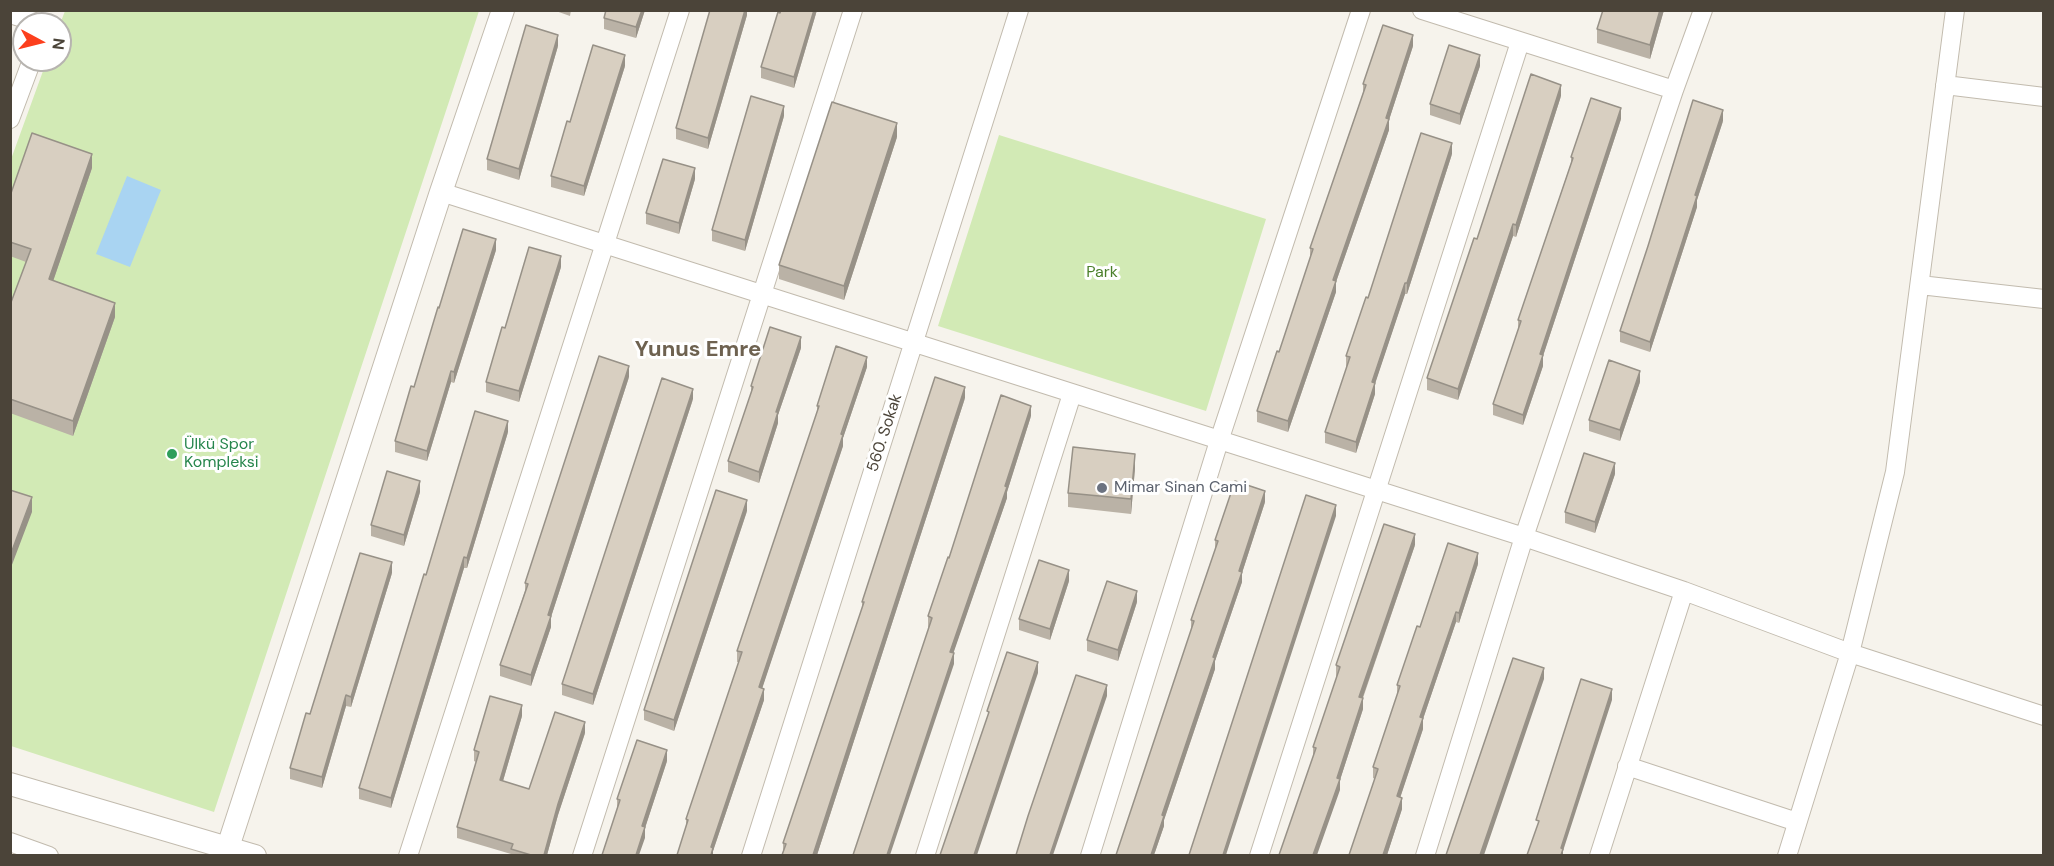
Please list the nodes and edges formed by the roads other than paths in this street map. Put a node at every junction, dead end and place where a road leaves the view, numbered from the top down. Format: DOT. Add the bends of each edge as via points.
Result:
graph roads {
  1 [pos="503,10"];
  2 [pos="680,10"];
  3 [pos="853,10"];
  4 [pos="1019,10"];
  5 [pos="1361,10"];
  6 [pos="1422,10"];
  7 [pos="1703,10"];
  8 [pos="1955,10"];
  9 [pos="1457,16"];
  10 [pos="1520,42"];
  11 [pos="28,72"];
  12 [pos="1945,85"];
  13 [pos="1674,90"];
  14 [pos="2043,97"];
  15 [pos="10,119"];
  16 [pos="441,192"];
  17 [pos="604,244"];
  18 [pos="1920,285"];
  19 [pos="762,295"];
  20 [pos="2043,300"];
  21 [pos="913,343"];
  22 [pos="1072,394"];
  23 [pos="1220,441"];
  24 [pos="1377,491"];
  25 [pos="1524,537"];
  26 [pos="1684,591"];
  27 [pos="1850,653"];
  28 [pos="2043,716"];
  29 [pos="1627,766"];
  30 [pos="10,784"];
  31 [pos="1797,822"];
  32 [pos="10,842"];
  33 [pos="227,851"];
  34 [pos="49,855"];
  35 [pos="255,855"];
  36 [pos="408,855"];
  37 [pos="582,855"];
  38 [pos="751,855"];
  39 [pos="926,855"];
  40 [pos="1090,855"];
  41 [pos="1259,855"];
  42 [pos="1425,855"];
  43 [pos="1599,855"];
  44 [pos="1787,855"];
  1 -- 16 [label="street"];
  2 -- 17 [label="street"];
  3 -- 19 [label="street"];
  4 -- 21 [label="street, 560. Sokak"];
  5 -- 23 [label="street"];
  6 -- 9 [label="street"];
  7 -- 13 [label="street"];
  8 -- 12 [label="street"];
  9 -- 10 [label="street"];
  10 -- 13 [label="street"];
  10 -- 24 [label="street"];
  11 -- 15 [label="street"];
  12 -- 14 [label="street"];
  12 -- 18 [label="street"];
  13 -- 25 [label="street"];
  16 -- 17 [label="street"];
  16 -- 33 [label="street"];
  17 -- 19 [label="street"];
  17 -- 36 [label="street"];
  18 -- 20 [label="street"];
  18 -- 27 [label="street" via="1895,472"];
  19 -- 21 [label="street"];
  19 -- 37 [label="street"];
  21 -- 22 [label="street"];
  21 -- 38 [label="street, 560. Sokak"];
  22 -- 23 [label="street"];
  22 -- 39 [label="street"];
  23 -- 24 [label="street"];
  23 -- 40 [label="street"];
  24 -- 25 [label="street"];
  24 -- 41 [label="street"];
  25 -- 26 [label="street"];
  25 -- 42 [label="street"];
  26 -- 27 [label="street"];
  26 -- 29 [label="street"];
  27 -- 28 [label="street"];
  27 -- 31 [label="street"];
  29 -- 31 [label="street"];
  29 -- 43 [label="street"];
  30 -- 33 [label="street"];
  31 -- 44 [label="street"];
  32 -- 34 [label="street"];
  33 -- 35 [label="street"];
}
